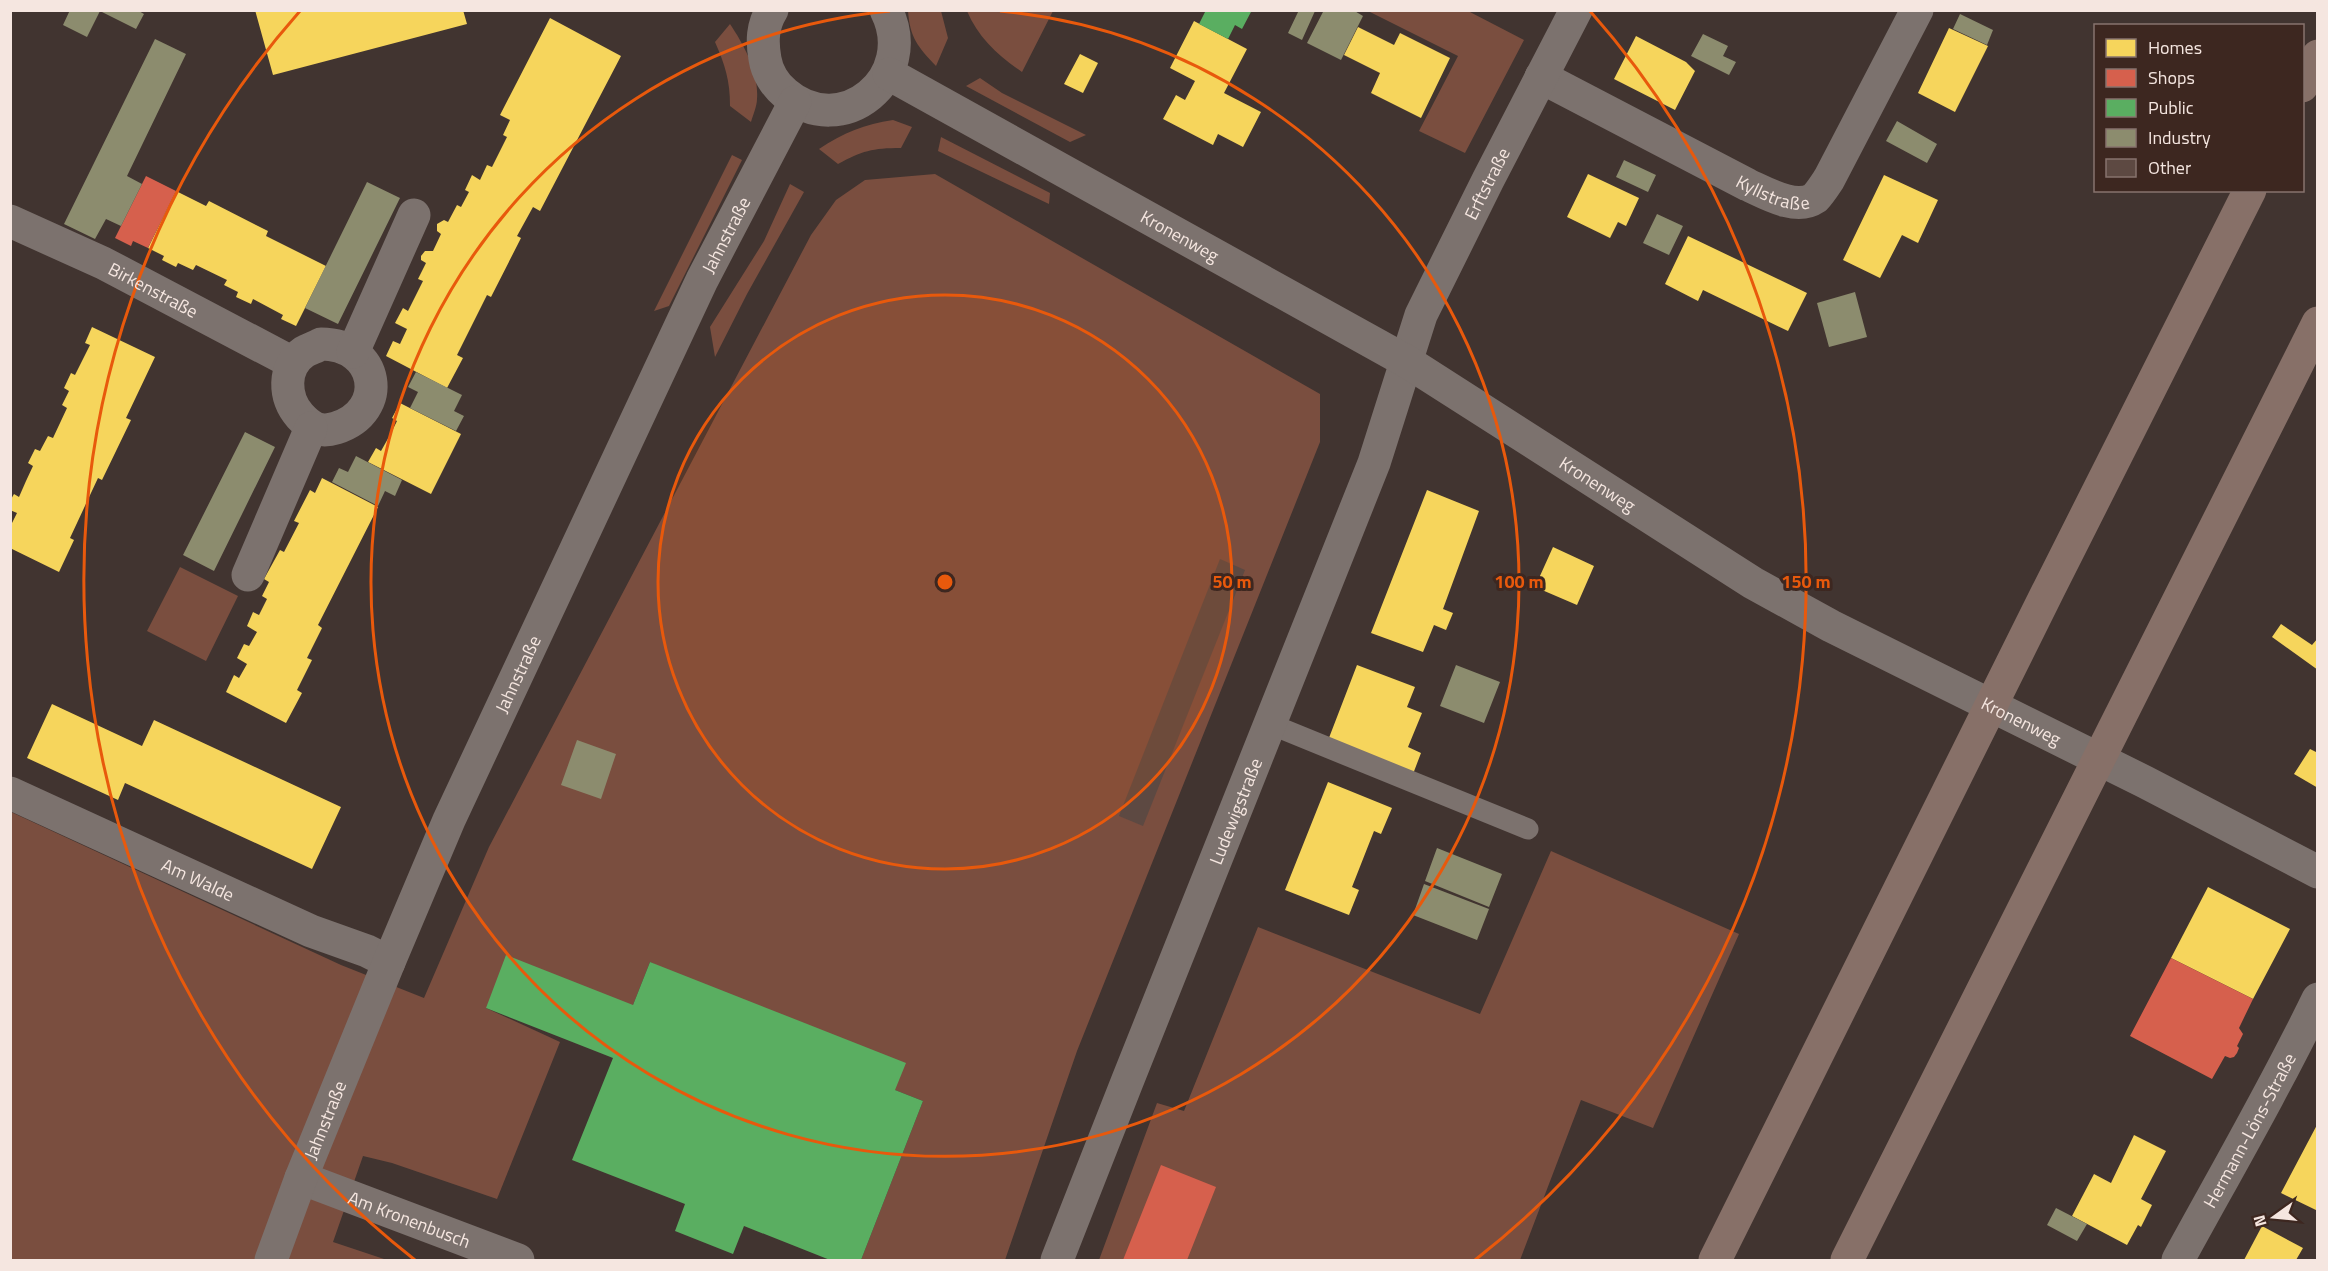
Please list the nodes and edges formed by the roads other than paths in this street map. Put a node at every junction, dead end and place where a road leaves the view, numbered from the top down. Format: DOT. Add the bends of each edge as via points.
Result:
graph roads {
  1 [pos="886,10"];
  2 [pos="1576,10"];
  3 [pos="1917,10"];
  4 [pos="764,13"];
  5 [pos="2318,56"];
  6 [pos="889,74"];
  7 [pos="1541,77"];
  8 [pos="2304,82"];
  9 [pos="795,102"];
  10 [pos="2249,192"];
  11 [pos="414,215"];
  12 [pos="10,221"];
  13 [pos="2318,323"];
  14 [pos="353,352"];
  15 [pos="1406,361"];
  16 [pos="293,363"];
  17 [pos="311,428"];
  18 [pos="248,575"];
  19 [pos="1270,724"];
  20 [pos="10,793"];
  21 [pos="1528,829"];
  22 [pos="2318,872"];
  23 [pos="389,962"];
  24 [pos="2318,999"];
  25 [pos="301,1178"];
  26 [pos="271,1260"];
  27 [pos="518,1260"];
  28 [pos="1057,1260"];
  29 [pos="1715,1260"];
  30 [pos="1847,1260"];
  31 [pos="2178,1260"];
  1 -- 6 [label="street" via="896,38"];
  2 -- 7 [label="street, Erftstraße"];
  3 -- 7 [label="street, Kyllstraße" via="1829,179 1815,197 1800,204 1748,185"];
  4 -- 9 [label="street" via="762,42 766,65 777,86"];
  5 -- 8 [label="highway"];
  6 -- 9 [label="street" via="872,95 848,108 821,110"];
  6 -- 15 [label="street, Kronenweg"];
  7 -- 15 [label="street, Erftstraße" via="1421,315"];
  9 -- 23 [label="street, Jahnstraße" via="702,280 454,810"];
  10 -- 29 [label="highway"];
  11 -- 14 [label="street"];
  12 -- 16 [label="street, Birkenstraße" via="103,263"];
  13 -- 30 [label="highway"];
  14 -- 16 [label="street" via="335,344 321,344"];
  14 -- 17 [label="street" via="369,371 371,386 366,407 343,426 326,431"];
  15 -- 19 [label="street, Ludewigstraße" via="1374,463"];
  15 -- 22 [label="street, Kronenweg" via="1753,583"];
  16 -- 17 [label="street" via="287,381 288,396"];
  17 -- 18 [label="street"];
  19 -- 21 [label="lane"];
  19 -- 28 [label="street, Ludewigstraße"];
  20 -- 23 [label="street, Am Walde" via="312,931"];
  23 -- 25 [label="street, Jahnstraße"];
  24 -- 31 [label="street, Hermann-Löns-Straße"];
  25 -- 26 [label="street, Jahnstraße"];
  25 -- 27 [label="street, Am Kronenbusch"];
}
